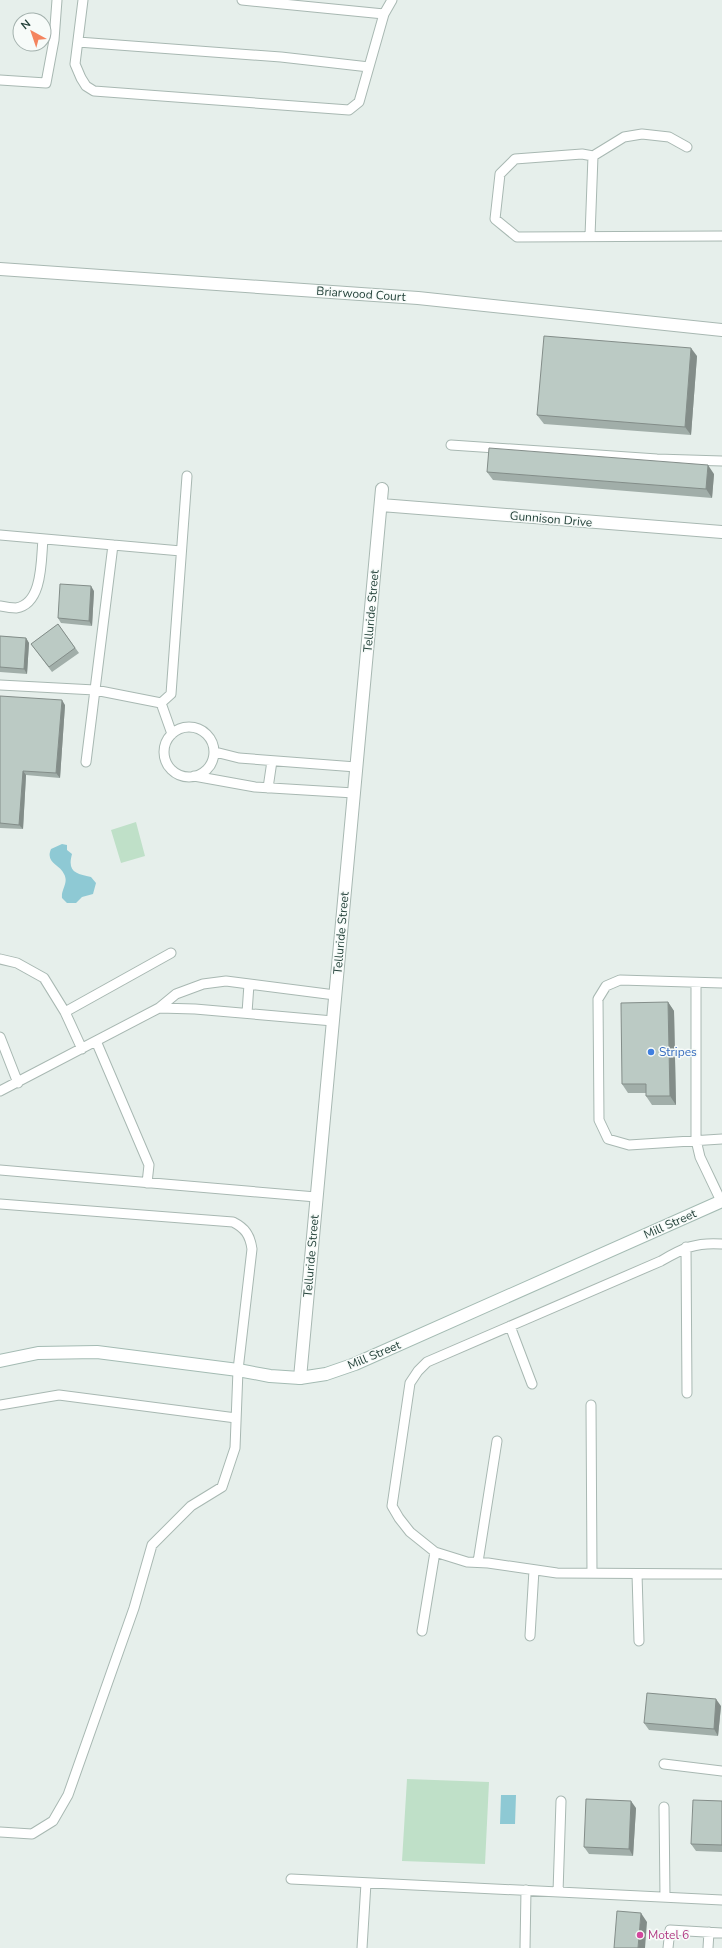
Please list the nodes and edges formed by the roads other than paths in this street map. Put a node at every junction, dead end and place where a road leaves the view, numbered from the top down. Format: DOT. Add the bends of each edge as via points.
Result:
graph roads {
  1 [pos="57,0"];
  2 [pos="83,0"];
  3 [pos="242,0"];
  4 [pos="392,0"];
  5 [pos="384,14"];
  6 [pos="78,42"];
  7 [pos="369,67"];
  8 [pos="0,80"];
  9 [pos="687,147"];
  10 [pos="593,156"];
  11 [pos="590,236"];
  12 [pos="722,236"];
  13 [pos="0,269"];
  14 [pos="722,330"];
  15 [pos="451,445"];
  16 [pos="722,461"];
  17 [pos="187,476"];
  18 [pos="382,489"];
  19 [pos="381,505"];
  20 [pos="722,532"];
  21 [pos="0,535"];
  22 [pos="43,539"];
  23 [pos="113,545"];
  24 [pos="181,551"];
  25 [pos="0,606"];
  26 [pos="0,685"];
  27 [pos="95,690"];
  28 [pos="161,703"];
  29 [pos="172,734"];
  30 [pos="214,752"];
  31 [pos="272,760"];
  32 [pos="86,762"];
  33 [pos="356,767"];
  34 [pos="194,776"];
  35 [pos="268,788"];
  36 [pos="354,793"];
  37 [pos="171,953"];
  38 [pos="0,959"];
  39 [pos="696,983"];
  40 [pos="722,983"];
  41 [pos="249,984"];
  42 [pos="335,996"];
  43 [pos="159,1008"];
  44 [pos="65,1012"];
  45 [pos="247,1014"];
  46 [pos="333,1022"];
  47 [pos="0,1037"];
  48 [pos="96,1041"];
  49 [pos="82,1049"];
  50 [pos="18,1083"];
  51 [pos="0,1091"];
  52 [pos="722,1139"];
  53 [pos="696,1140"];
  54 [pos="0,1170"];
  55 [pos="147,1183"];
  56 [pos="316,1197"];
  57 [pos="722,1201"];
  58 [pos="0,1204"];
  59 [pos="722,1244"];
  60 [pos="686,1247"];
  61 [pos="510,1326"];
  62 [pos="0,1361"];
  63 [pos="238,1370"];
  64 [pos="300,1378"];
  65 [pos="532,1384"];
  66 [pos="687,1393"];
  67 [pos="0,1405"];
  68 [pos="591,1405"];
  69 [pos="236,1418"];
  70 [pos="497,1441"];
  71 [pos="435,1552"];
  72 [pos="478,1562"];
  73 [pos="534,1570"];
  74 [pos="592,1573"];
  75 [pos="637,1574"];
  76 [pos="722,1574"];
  77 [pos="422,1631"];
  78 [pos="530,1636"];
  79 [pos="639,1641"];
  80 [pos="664,1764"];
  81 [pos="722,1771"];
  82 [pos="560,1801"];
  83 [pos="664,1806"];
  84 [pos="0,1832"];
  85 [pos="291,1879"];
  86 [pos="366,1883"];
  87 [pos="526,1890"];
  88 [pos="558,1892"];
  89 [pos="665,1897"];
  90 [pos="722,1900"];
  91 [pos="709,1932"];
  92 [pos="722,1933"];
  93 [pos="362,1948"];
  94 [pos="525,1948"];
  95 [pos="668,1948"];
  96 [pos="708,1948"];
  1 -- 8 [label="lane" via="54,40 46,83"];
  2 -- 6 [label="lane"];
  3 -- 5 [label="lane"];
  4 -- 5 [label="lane"];
  5 -- 7 [label="lane"];
  6 -- 7 [label="lane" via="281,57"];
  6 -- 7 [label="lane" via="75,64 86,86 94,91 349,110 359,102"];
  9 -- 10 [label="lane" via="669,137 642,134 624,137"];
  10 -- 11 [label="lane"];
  10 -- 11 [label="lane" via="582,154 515,159 500,174 495,219 517,237"];
  11 -- 12 [label="lane"];
  13 -- 14 [label="street, Briarwood Court" via="418,298"];
  15 -- 16 [label="lane"];
  17 -- 24 [label="lane"];
  18 -- 19 [label="street, Telluride Street"];
  19 -- 20 [label="street, Gunnison Drive"];
  19 -- 33 [label="street, Telluride Street"];
  21 -- 22 [label="lane"];
  22 -- 23 [label="lane"];
  22 -- 25 [label="lane" via="37,591 29,602 16,608"];
  23 -- 24 [label="lane"];
  23 -- 27 [label="lane"];
  24 -- 28 [label="lane" via="171,694"];
  26 -- 27 [label="lane"];
  27 -- 28 [label="lane"];
  27 -- 32 [label="lane"];
  28 -- 29 [label="lane"];
  29 -- 30 [label="lane" via="180,728 199,728 210,738"];
  29 -- 34 [label="lane" via="165,746 165,759 177,774 185,777"];
  30 -- 31 [label="lane" via="239,758"];
  30 -- 34 [label="lane" via="209,768"];
  31 -- 33 [label="lane"];
  31 -- 35 [label="lane"];
  33 -- 36 [label="street, Telluride Street"];
  34 -- 35 [label="lane"];
  35 -- 36 [label="lane"];
  36 -- 42 [label="street, Telluride Street"];
  37 -- 44 [label="lane"];
  38 -- 44 [label="lane" via="17,963 44,978"];
  39 -- 40 [label="lane"];
  39 -- 53 [label="lane"];
  39 -- 53 [label="lane" via="620,980 606,986 598,999 599,1120 608,1139 629,1145"];
  41 -- 42 [label="lane"];
  41 -- 43 [label="lane" via="226,981 203,984 176,994"];
  41 -- 45 [label="lane"];
  42 -- 46 [label="street, Telluride Street"];
  43 -- 45 [label="lane"];
  43 -- 48 [label="lane"];
  44 -- 49 [label="lane"];
  45 -- 46 [label="lane"];
  46 -- 56 [label="street, Telluride Street"];
  47 -- 50 [label="lane"];
  48 -- 49 [label="lane"];
  48 -- 55 [label="lane" via="150,1165"];
  49 -- 50 [label="lane"];
  50 -- 51 [label="lane"];
  52 -- 53 [label="lane"];
  53 -- 57 [label="lane" via="700,1157"];
  54 -- 55 [label="lane"];
  55 -- 56 [label="lane"];
  56 -- 64 [label="street, Telluride Street"];
  57 -- 64 [label="street, Mill Street" via="355,1364 326,1374"];
  58 -- 63 [label="lane" via="225,1221 242,1227 248,1234 252,1249"];
  59 -- 60 [label="lane"];
  60 -- 61 [label="lane" via="661,1261"];
  60 -- 66 [label="lane"];
  61 -- 65 [label="lane"];
  61 -- 71 [label="lane" via="427,1362 410,1382 392,1506 410,1532"];
  62 -- 63 [label="street, Mill Street" via="38,1353 97,1352"];
  63 -- 64 [label="street, Mill Street"];
  63 -- 69 [label="lane"];
  67 -- 69 [label="lane" via="59,1395"];
  68 -- 74 [label="lane"];
  69 -- 84 [label="lane" via="235,1448 222,1487 191,1506 152,1545 134,1608 68,1795 53,1821 32,1834"];
  70 -- 72 [label="lane"];
  71 -- 72 [label="lane" via="461,1561"];
  71 -- 77 [label="lane"];
  72 -- 73 [label="lane"];
  73 -- 74 [label="lane"];
  73 -- 78 [label="lane"];
  74 -- 75 [label="lane"];
  75 -- 76 [label="lane"];
  75 -- 79 [label="lane"];
  80 -- 81 [label="lane"];
  82 -- 88 [label="lane"];
  83 -- 89 [label="lane"];
  85 -- 86 [label="lane"];
  86 -- 87 [label="lane"];
  86 -- 93 [label="lane"];
  87 -- 88 [label="lane"];
  87 -- 94 [label="lane"];
  88 -- 89 [label="lane"];
  89 -- 90 [label="lane"];
  91 -- 92 [label="lane"];
  91 -- 95 [label="lane" via="670,1930"];
  91 -- 96 [label="lane"];
}
